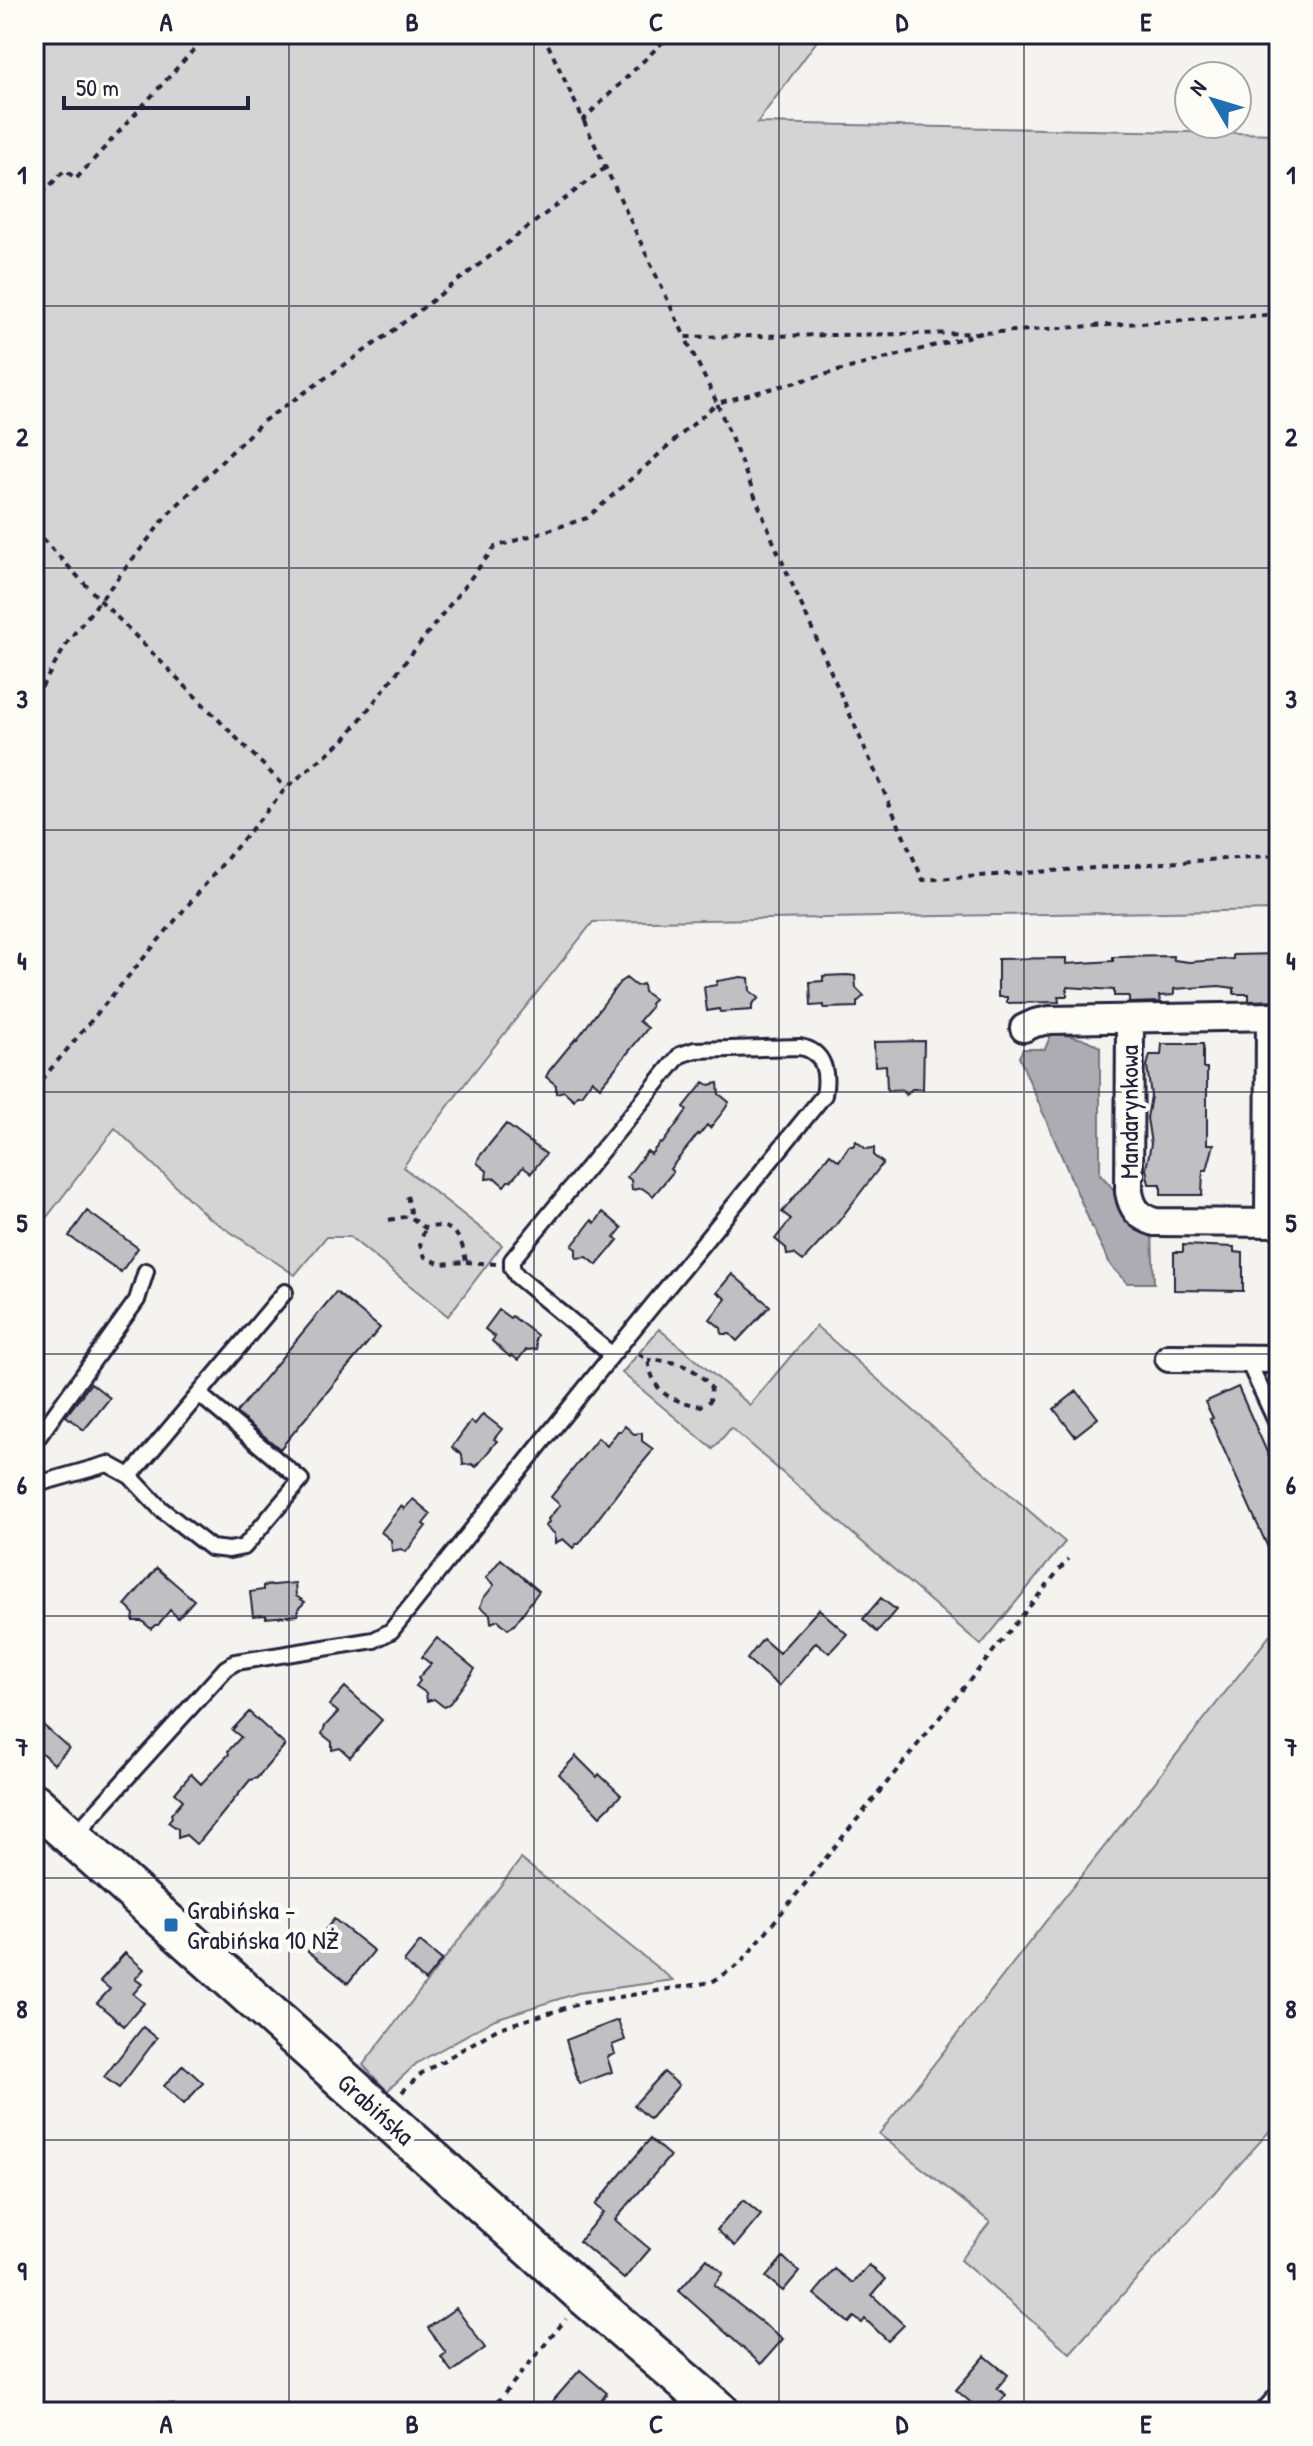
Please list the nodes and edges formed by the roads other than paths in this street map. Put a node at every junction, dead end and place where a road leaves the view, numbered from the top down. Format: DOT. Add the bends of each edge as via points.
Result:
graph roads {
  1 [pos="1275,1016"];
  2 [pos="1130,1019"];
  3 [pos="1024,1028"];
  4 [pos="1274,1223"];
  5 [pos="146,1271"];
  6 [pos="285,1292"];
  7 [pos="612,1355"];
  8 [pos="1169,1358"];
  9 [pos="1247,1359"];
  10 [pos="1279,1359"];
  11 [pos="200,1395"];
  12 [pos="1279,1428"];
  13 [pos="34,1443"];
  14 [pos="130,1476"];
  15 [pos="34,1485"];
  16 [pos="34,1803"];
  17 [pos="73,1837"];
  18 [pos="1279,2393"];
  19 [pos="720,2412"];
  20 [pos="1262,2412"];
  1 -- 2 [label="street, Mandarynkowa"];
  1 -- 4 [label="street, Mandarynkowa"];
  2 -- 3 [label="street, Mandarynkowa" via="1050,1020"];
  2 -- 4 [label="street, Mandarynkowa" via="1129,1192 1135,1212 1155,1222"];
  5 -- 13 [label="lane" via="137,1300"];
  6 -- 11 [label="lane"];
  7 -- 7 [label="lane" via="517,1276 512,1260 680,1055 695,1050 813,1051 825,1067 824,1095"];
  7 -- 17 [label="lane" via="391,1631 374,1640 241,1661 226,1668"];
  8 -- 9 [label="street"];
  9 -- 10 [label="street"];
  9 -- 12 [label="lane"];
  11 -- 14 [label="lane"];
  11 -- 14 [label="lane" via="301,1480 244,1547 211,1548 161,1509"];
  14 -- 15 [label="lane" via="108,1464"];
  16 -- 17 [label="street, Grabińska"];
  17 -- 19 [label="street, Grabińska"];
  18 -- 20 [label="lane"];
}
